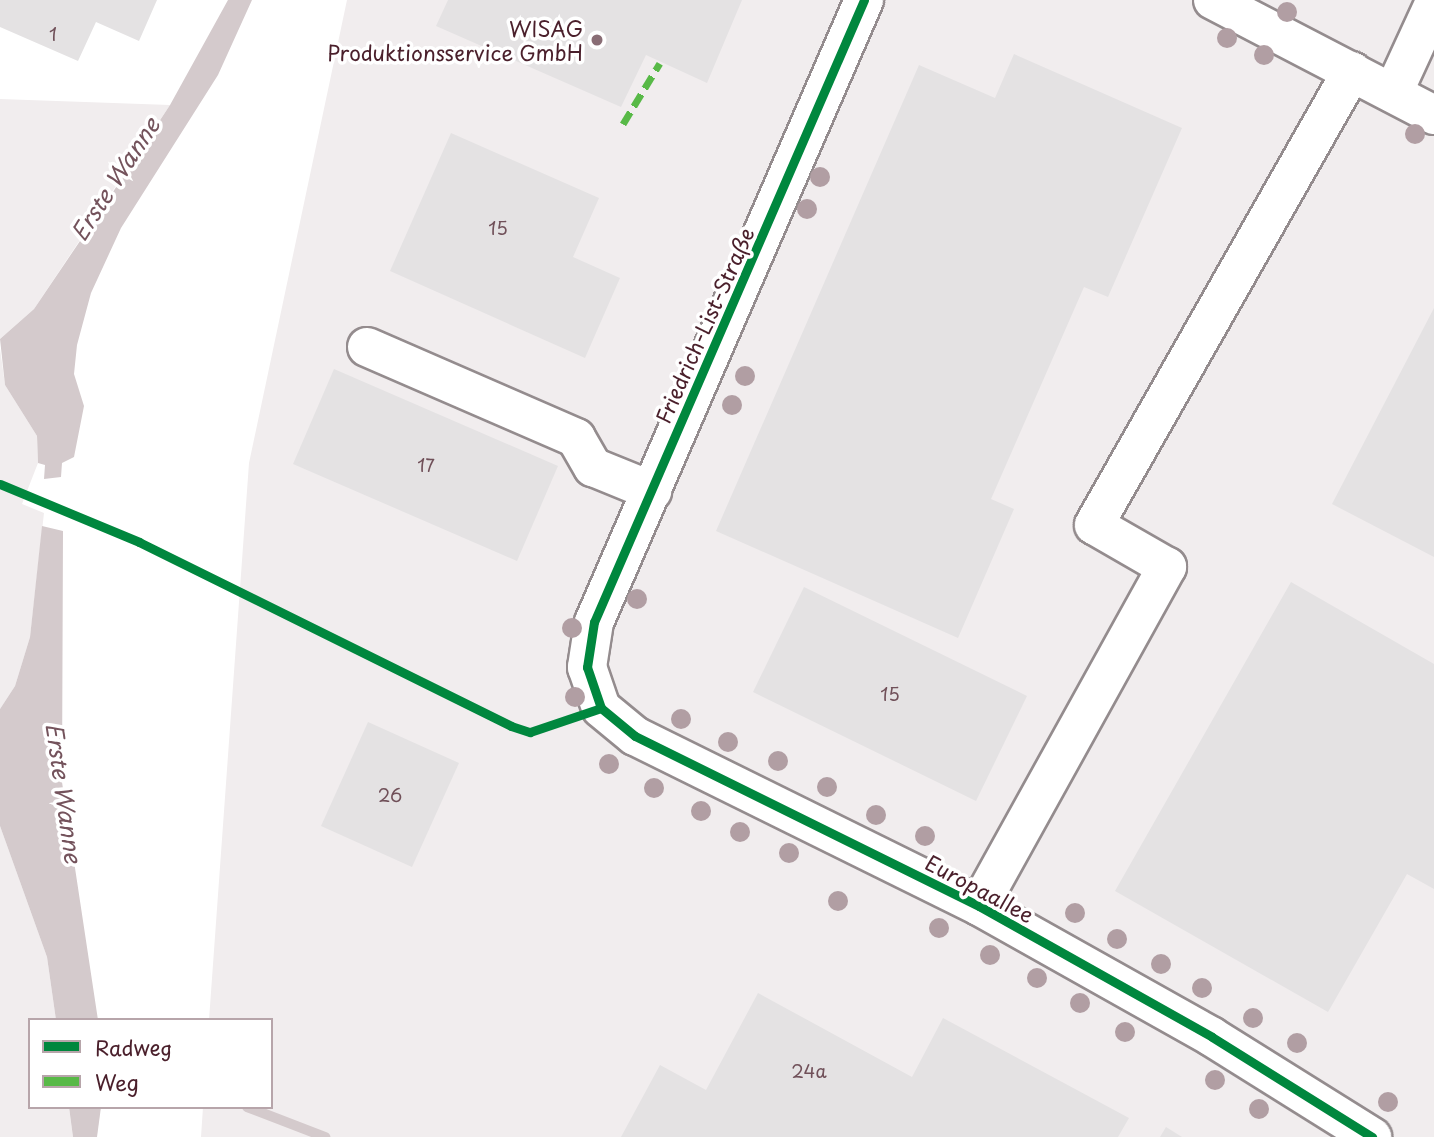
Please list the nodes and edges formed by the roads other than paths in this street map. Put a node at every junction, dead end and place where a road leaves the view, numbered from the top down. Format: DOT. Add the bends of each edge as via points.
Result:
graph roads {
  1 [pos="864,0"];
  2 [pos="1213,0"];
  3 [pos="1434,4"];
  4 [pos="1352,71"];
  5 [pos="1393,93"];
  6 [pos="1434,115"];
  7 [pos="367,346"];
  8 [pos="652,491"];
  9 [pos="587,667"];
  10 [pos="979,906"];
  11 [pos="1372,1137"];
  1 -- 8 [label="street, Friedrich-List-Straße"];
  2 -- 4 [label="street"];
  3 -- 5 [label="street"];
  4 -- 5 [label="street"];
  4 -- 10 [label="street" via="1094,525 1167,567"];
  5 -- 6 [label="street"];
  7 -- 8 [label="street" via="576,438 593,467"];
  8 -- 9 [label="street, Friedrich-List-Straße" via="594,622"];
  9 -- 10 [label="street, Europaallee" via="601,708 635,736"];
  10 -- 11 [label="street, Europaallee" via="1212,1037"];
}
